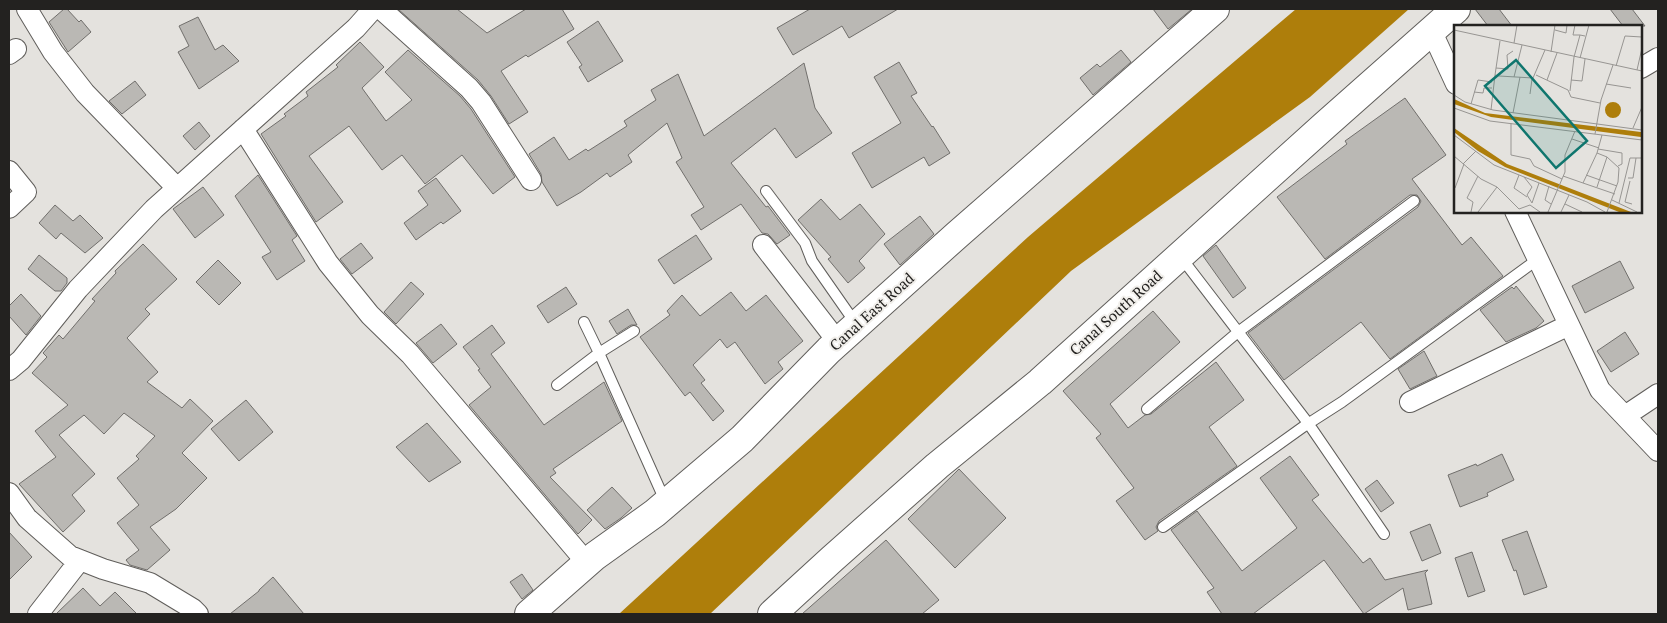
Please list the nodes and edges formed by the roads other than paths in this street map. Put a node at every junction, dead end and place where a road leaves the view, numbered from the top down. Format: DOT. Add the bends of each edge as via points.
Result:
graph roads {
  1 [pos="27,9"];
  2 [pos="373,9"];
  3 [pos="381,9"];
  4 [pos="1215,9"];
  5 [pos="1456,9"];
  6 [pos="1431,30"];
  7 [pos="1658,58"];
  8 [pos="1642,67"];
  9 [pos="1454,80"];
  10 [pos="243,129"];
  11 [pos="9,172"];
  12 [pos="531,180"];
  13 [pos="177,188"];
  14 [pos="766,191"];
  15 [pos="1414,201"];
  16 [pos="9,208"];
  17 [pos="1515,212"];
  18 [pos="763,245"];
  19 [pos="1180,255"];
  20 [pos="1538,259"];
  21 [pos="584,322"];
  22 [pos="1569,325"];
  23 [pos="634,331"];
  24 [pos="1238,332"];
  25 [pos="847,334"];
  26 [pos="599,352"];
  27 [pos="9,370"];
  28 [pos="557,385"];
  29 [pos="1658,394"];
  30 [pos="1410,402"];
  31 [pos="1147,409"];
  32 [pos="1625,416"];
  33 [pos="1308,424"];
  34 [pos="1658,451"];
  35 [pos="11,501"];
  36 [pos="666,504"];
  37 [pos="1163,527"];
  38 [pos="1384,534"];
  39 [pos="80,560"];
  40 [pos="587,563"];
  41 [pos="38,614"];
  42 [pos="198,614"];
  43 [pos="529,614"];
  44 [pos="772,614"];
  1 -- 13 [label="street" via="53,52 85,93"];
  2 -- 10 [label="street"];
  3 -- 12 [label="street" via="469,88"];
  4 -- 25 [label="street, Canal East Road"];
  5 -- 6 [label="street, Canal South Road"];
  6 -- 9 [label="street"];
  6 -- 19 [label="street, Canal South Road"];
  7 -- 8 [label="street"];
  10 -- 13 [label="street"];
  10 -- 40 [label="street" via="328,263 370,315 410,354"];
  11 -- 16 [label="street" via="26,192"];
  13 -- 27 [label="street" via="113,250 21,360"];
  14 -- 25 [label="lane" via="805,243"];
  15 -- 24 [label="lane"];
  17 -- 20 [label="street"];
  18 -- 25 [label="street"];
  19 -- 24 [label="lane"];
  19 -- 44 [label="street, Canal South Road" via="1040,382 930,472"];
  20 -- 22 [label="street"];
  20 -- 33 [label="lane"];
  21 -- 26 [label="lane"];
  22 -- 30 [label="street"];
  22 -- 32 [label="street" via="1600,390"];
  23 -- 26 [label="lane"];
  24 -- 31 [label="lane"];
  24 -- 33 [label="lane"];
  25 -- 36 [label="street, Canal East Road" via="742,439"];
  26 -- 28 [label="lane"];
  26 -- 36 [label="lane"];
  29 -- 32 [label="street"];
  32 -- 34 [label="street"];
  33 -- 37 [label="lane"];
  33 -- 38 [label="lane"];
  35 -- 39 [label="street" via="70,556"];
  36 -- 40 [label="street, Canal East Road"];
  39 -- 41 [label="street"];
  39 -- 42 [label="street" via="150,584"];
  40 -- 43 [label="street, Canal East Road"];
}
